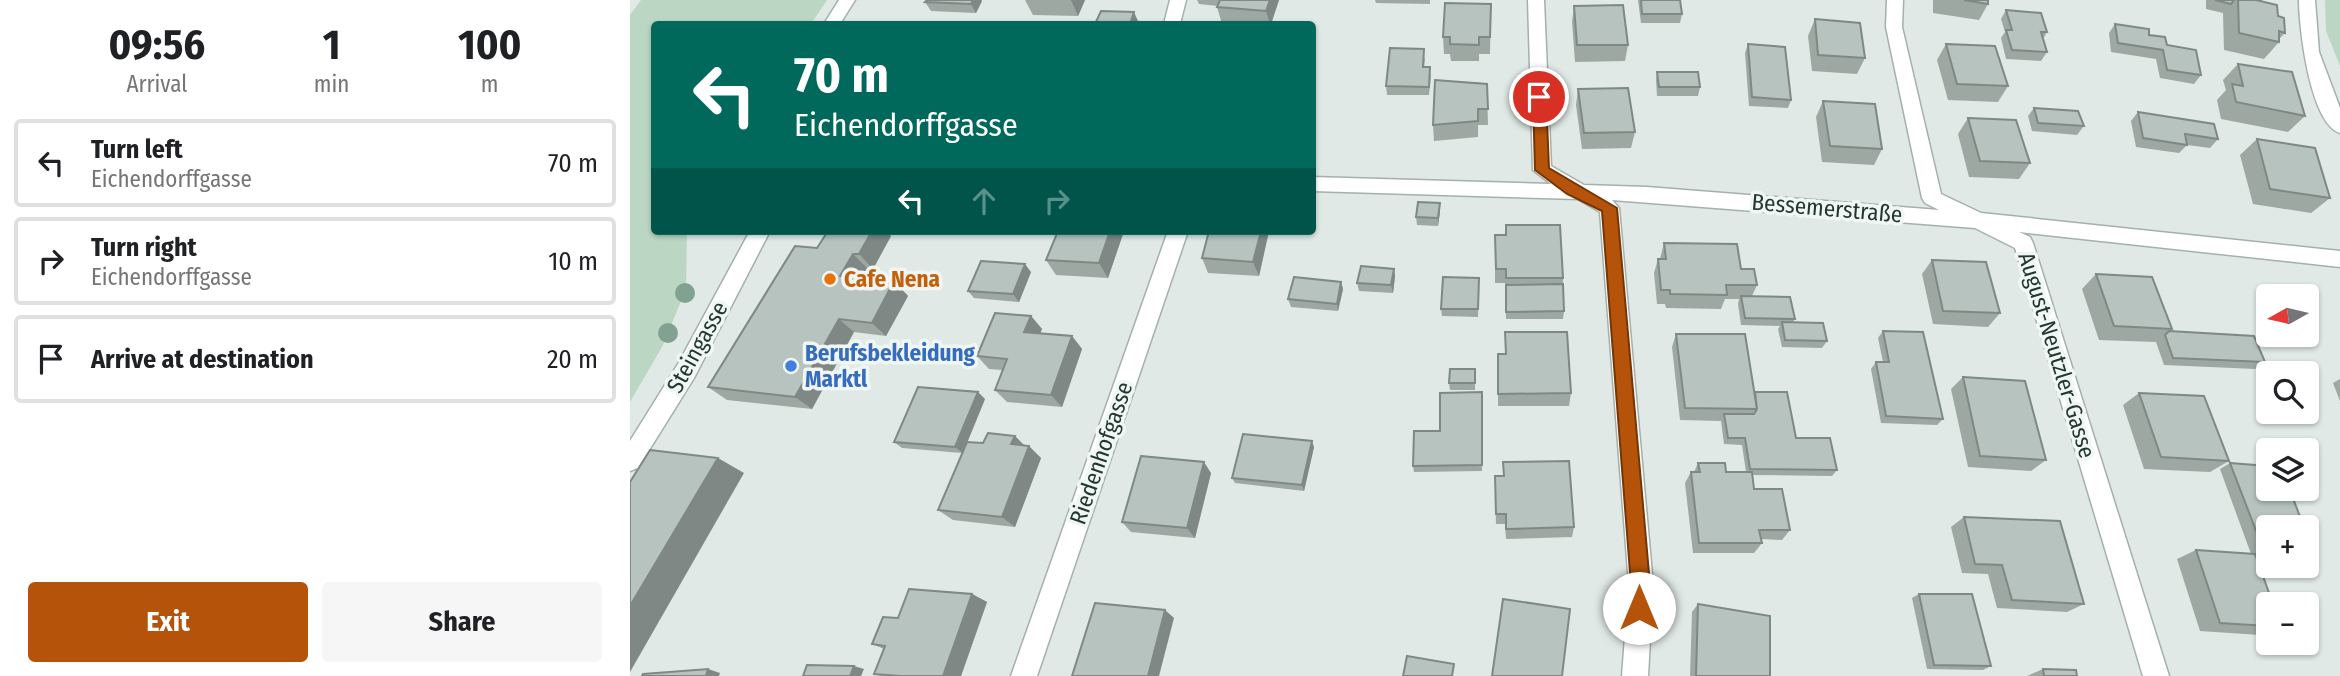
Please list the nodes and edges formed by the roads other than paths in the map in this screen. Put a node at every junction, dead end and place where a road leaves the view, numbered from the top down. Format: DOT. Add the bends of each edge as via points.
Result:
graph roads {
  1 [pos="847,0"];
  2 [pos="1178,0"];
  3 [pos="1536,0"];
  4 [pos="1895,0"];
  5 [pos="2306,0"];
  6 [pos="834,21"];
  7 [pos="1173,21"];
  8 [pos="2340,126"];
  9 [pos="1316,184"];
  10 [pos="1572,190"];
  11 [pos="1979,221"];
  12 [pos="758,235"];
  13 [pos="1177,235"];
  14 [pos="2340,259"];
  15 [pos="630,461"];
  16 [pos="1024,676"];
  17 [pos="1635,676"];
  18 [pos="2156,676"];
  1 -- 6 [label="street"];
  2 -- 7 [label="street"];
  3 -- 10 [label="street" via="1542,170"];
  4 -- 11 [label="street, August-Neutzler-Gasse" via="1894,27 1932,198"];
  5 -- 8 [label="street" via="2314,75"];
  9 -- 10 [label="street, Bessemerstraße"];
  10 -- 11 [label="street, Bessemerstraße"];
  10 -- 17 [label="street" via="1609,208 1640,585"];
  11 -- 14 [label="street, Bessemerstraße"];
  11 -- 18 [label="street, August-Neutzler-Gasse" via="2023,243"];
  12 -- 15 [label="street, Steingasse" via="686,371"];
  13 -- 16 [label="street, Riedenhofgasse"];
}
